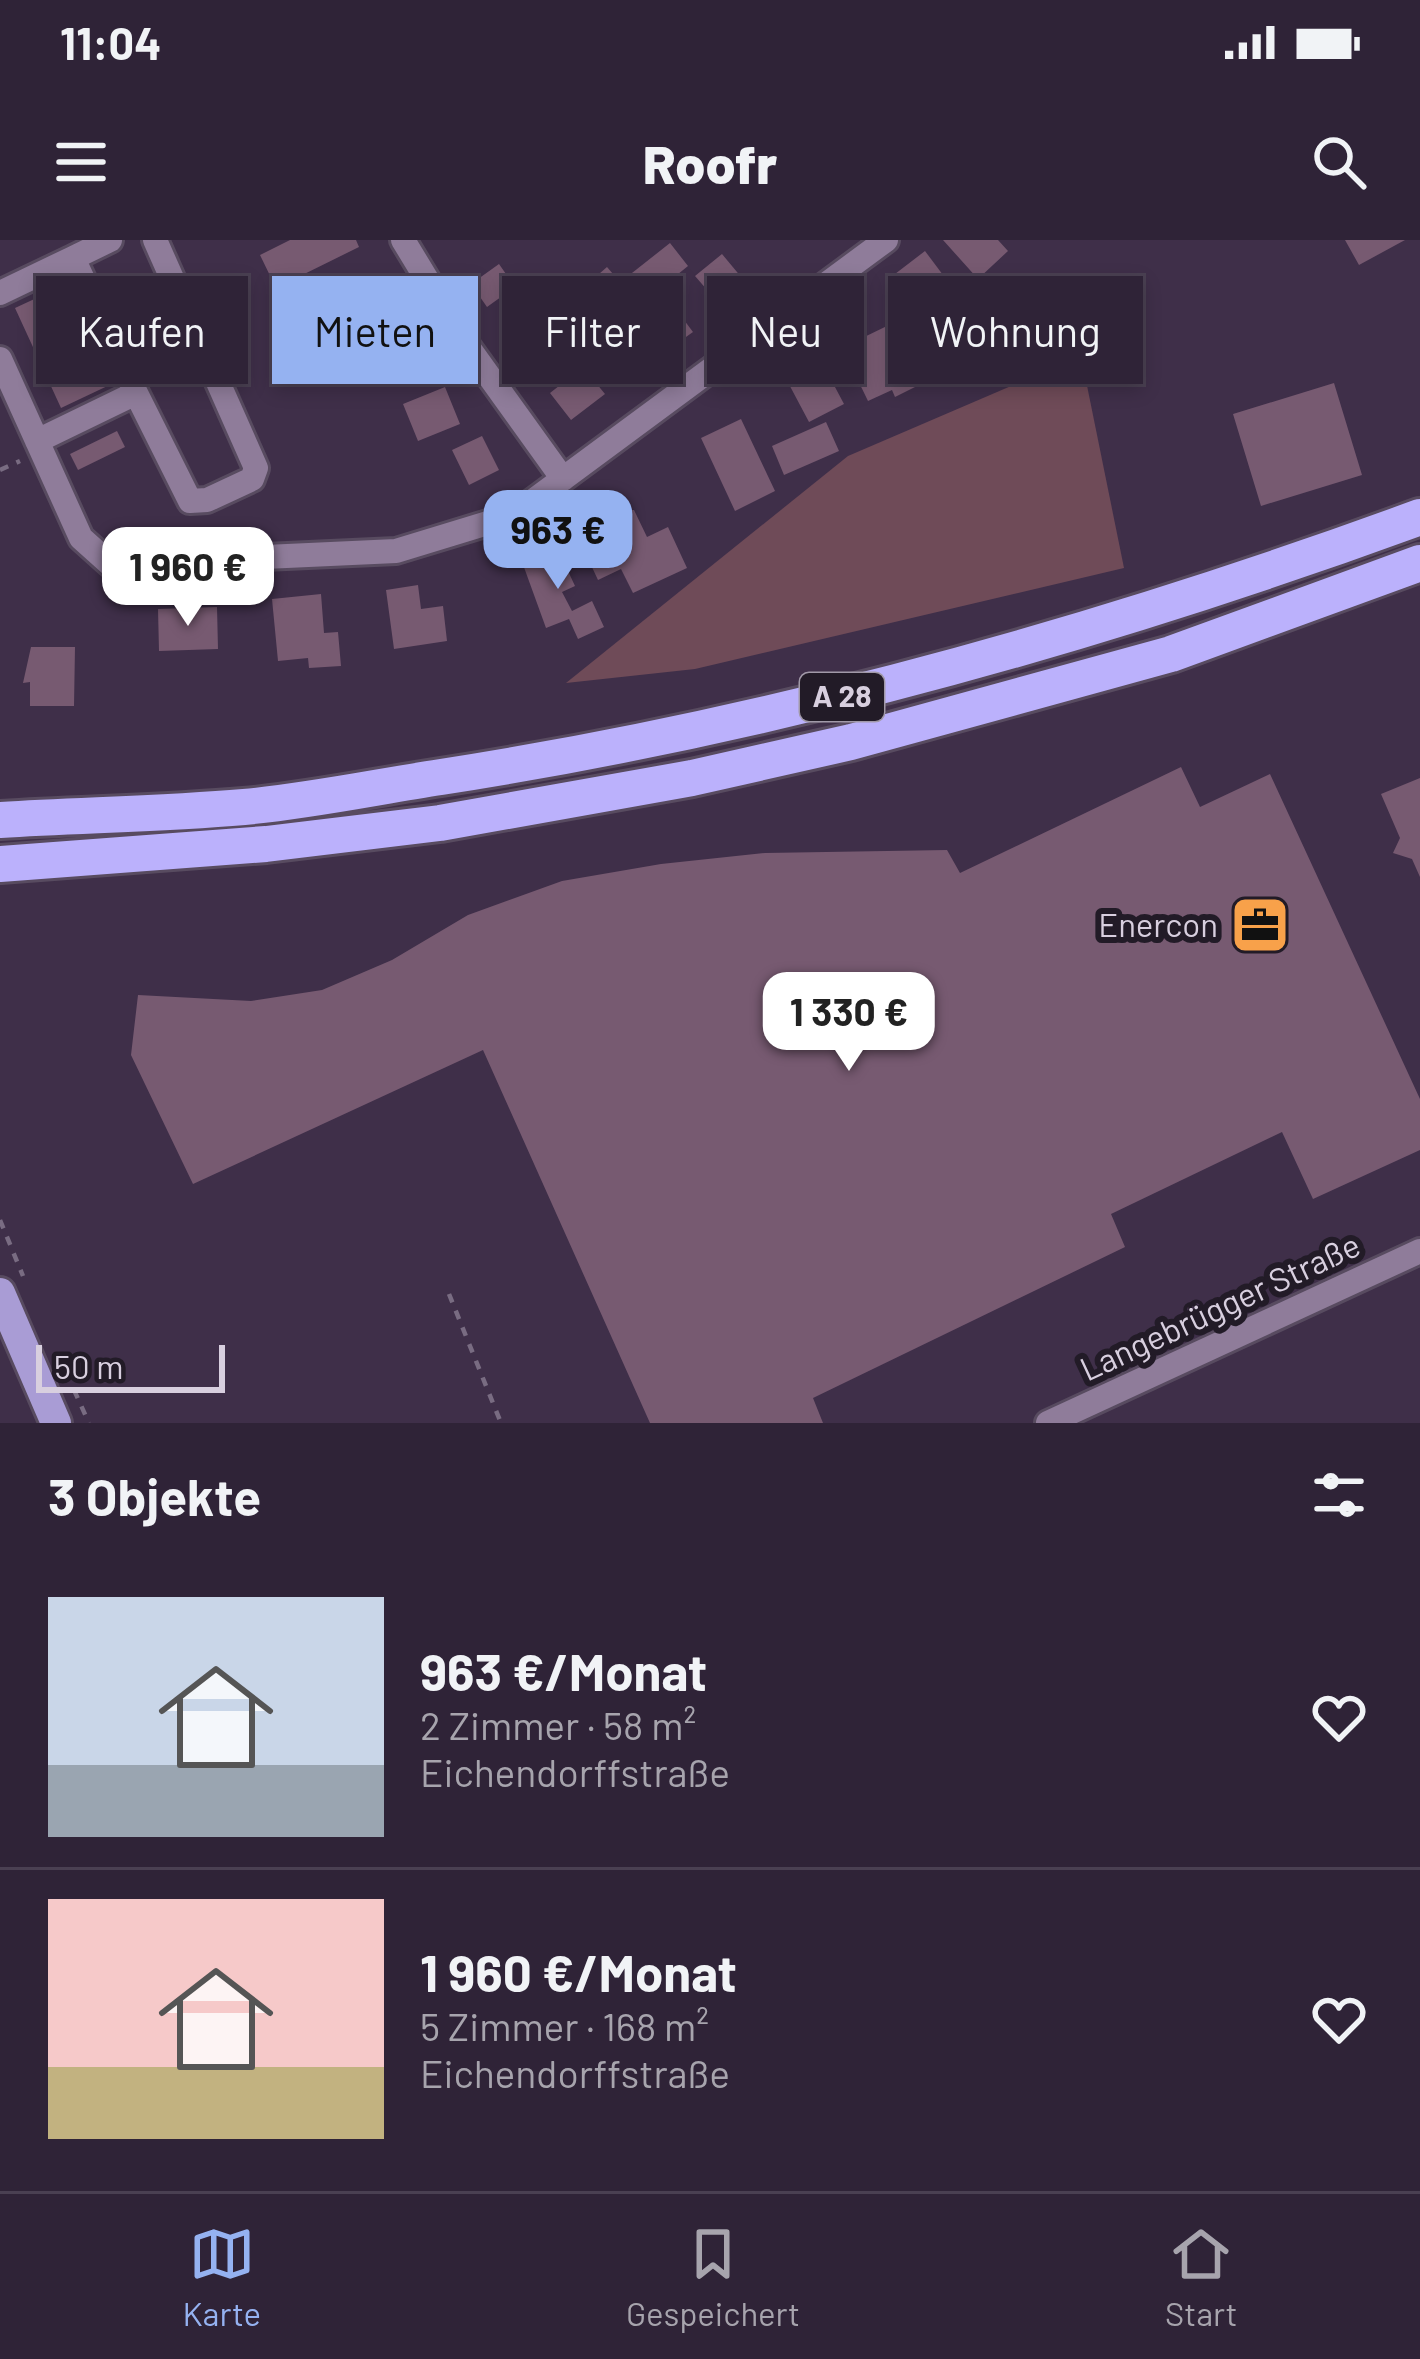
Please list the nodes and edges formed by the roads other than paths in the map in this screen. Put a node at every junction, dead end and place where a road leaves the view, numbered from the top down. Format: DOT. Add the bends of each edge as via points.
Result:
graph roads {
  1 [pos="110,240"];
  2 [pos="155,240"];
  3 [pos="403,240"];
  4 [pos="878,242"];
  5 [pos="73,258"];
  6 [pos="0,293"];
  7 [pos="0,359"];
  8 [pos="136,393"];
  9 [pos="37,441"];
  10 [pos="563,479"];
  11 [pos="1420,517"];
  12 [pos="1420,563"];
  13 [pos="0,820"];
  14 [pos="0,864"];
  15 [pos="1420,1251"];
  16 [pos="0,1293"];
  17 [pos="56,1423"];
  18 [pos="1048,1423"];
  1 -- 5 [label="street"];
  2 -- 8 [label="street" via="256,468 252,479 190,501"];
  3 -- 10 [label="street"];
  4 -- 10 [label="street"];
  5 -- 6 [label="street"];
  5 -- 8 [label="street"];
  7 -- 9 [label="street"];
  8 -- 9 [label="street"];
  9 -- 10 [label="street" via="81,538 110,564 133,566 396,551 514,514"];
  11 -- 13 [label="highway, A 28" via="1124,620 937,675 705,728 247,806"];
  12 -- 14 [label="highway, A 28" via="1171,654 692,778 421,825"];
  15 -- 18 [label="street, Langebrügger Straße"];
  16 -- 17 [label="main road"];
}
